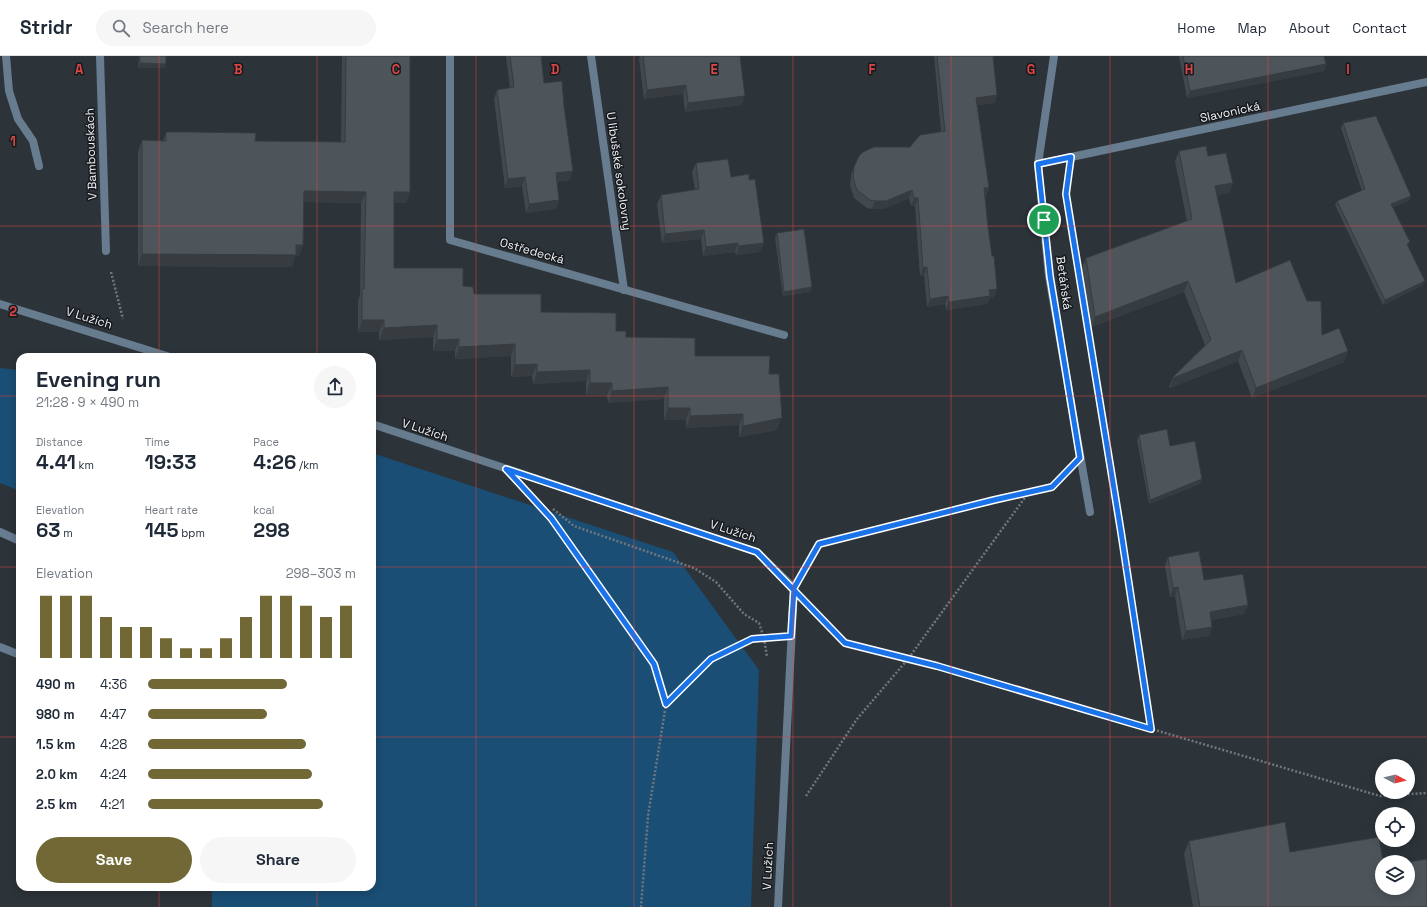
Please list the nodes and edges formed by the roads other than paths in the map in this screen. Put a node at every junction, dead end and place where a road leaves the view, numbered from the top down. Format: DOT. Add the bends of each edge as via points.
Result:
graph roads {
  1 [pos="6,56"];
  2 [pos="100,56"];
  3 [pos="450,56"];
  4 [pos="591,56"];
  5 [pos="1054,56"];
  6 [pos="1427,82"];
  7 [pos="1038,164"];
  8 [pos="40,166"];
  9 [pos="106,251"];
  10 [pos="624,290"];
  11 [pos="0,304"];
  12 [pos="784,335"];
  13 [pos="158,353"];
  14 [pos="376,425"];
  15 [pos="1090,512"];
  16 [pos="0,532"];
  17 [pos="16,539"];
  18 [pos="0,647"];
  19 [pos="16,653"];
  20 [pos="778,907"];
  1 -- 8 [label="street" via="9,91 18,119 33,141"];
  2 -- 9 [label="street, V Bambouskách"];
  3 -- 10 [label="street, Ostředecká" via="450,240"];
  4 -- 10 [label="street, U libušské sokolovny"];
  5 -- 7 [label="street, Betáňská"];
  6 -- 7 [label="street, Slavonická"];
  7 -- 15 [label="street, Betáňská" via="1050,276"];
  10 -- 12 [label="street, Ostředecká"];
  11 -- 13 [label="street, V Lužích"];
  14 -- 20 [label="street, V Lužích" via="757,552 794,588"];
  16 -- 17 [label="street"];
  18 -- 19 [label="street"];
}
